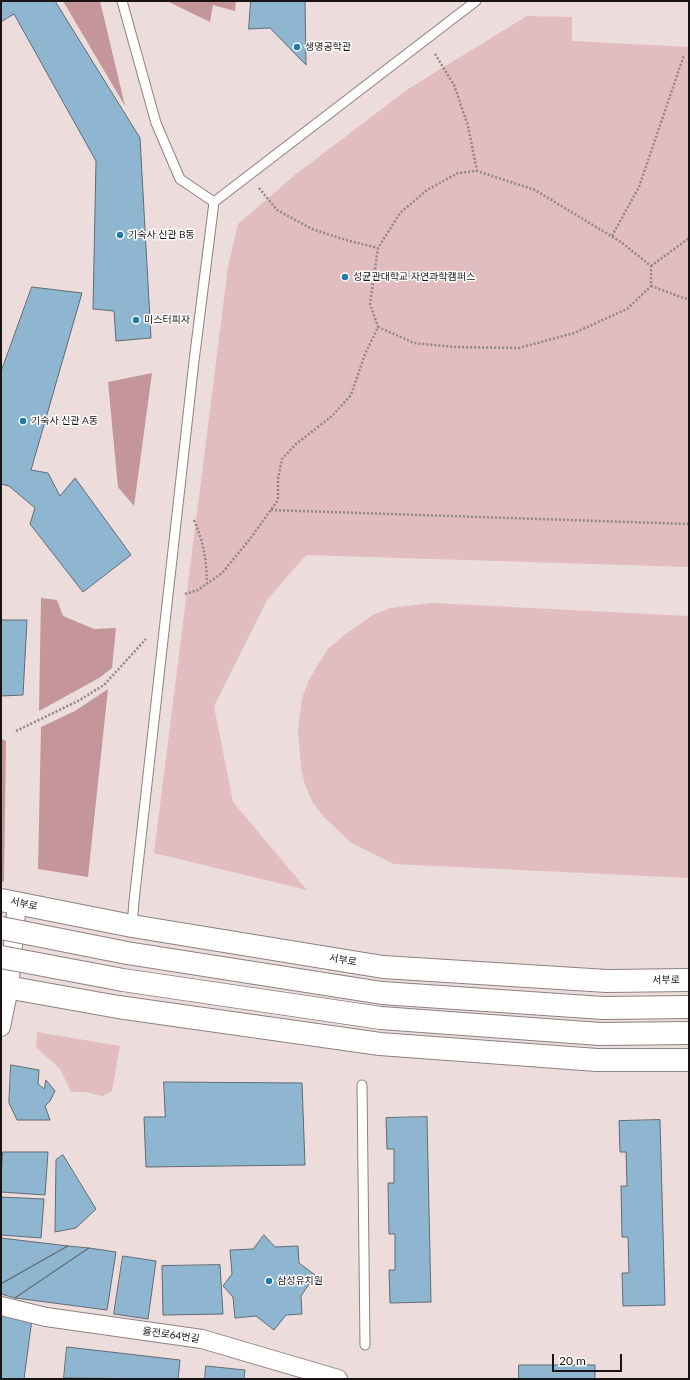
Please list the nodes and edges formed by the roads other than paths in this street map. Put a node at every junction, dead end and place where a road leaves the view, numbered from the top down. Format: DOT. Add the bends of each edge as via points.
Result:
graph roads {
  1 [pos="122,1"];
  2 [pos="476,1"];
  3 [pos="214,202"];
  4 [pos="9,901"];
  5 [pos="132,926"];
  6 [pos="1,928"];
  7 [pos="1,957"];
  8 [pos="689,980"];
  9 [pos="5,987"];
  10 [pos="689,1007"];
  11 [pos="1,1027"];
  12 [pos="689,1033"];
  13 [pos="689,1060"];
  14 [pos="362,1085"];
  15 [pos="1,1306"];
  16 [pos="365,1345"];
  17 [pos="338,1379"];
  1 -- 3 [label="lane" via="156,123 180,179"];
  2 -- 3 [label="lane"];
  3 -- 5 [label="lane" via="167,599"];
  4 -- 5 [label="main road, 서부로"];
  4 -- 9 [label="street"];
  5 -- 8 [label="main road, 서부로" via="383,967 607,981"];
  6 -- 10 [label="main road, bridge" via="127,953 382,993 603,1008"];
  7 -- 12 [label="main road, bridge" via="123,980 381,1018 600,1034"];
  9 -- 11 [label="street"];
  9 -- 13 [label="main road" via="118,1007 380,1044 597,1060"];
  14 -- 16 [label="lane"];
  15 -- 17 [label="street, 율전로64번길" via="46,1317 202,1339"];
}
